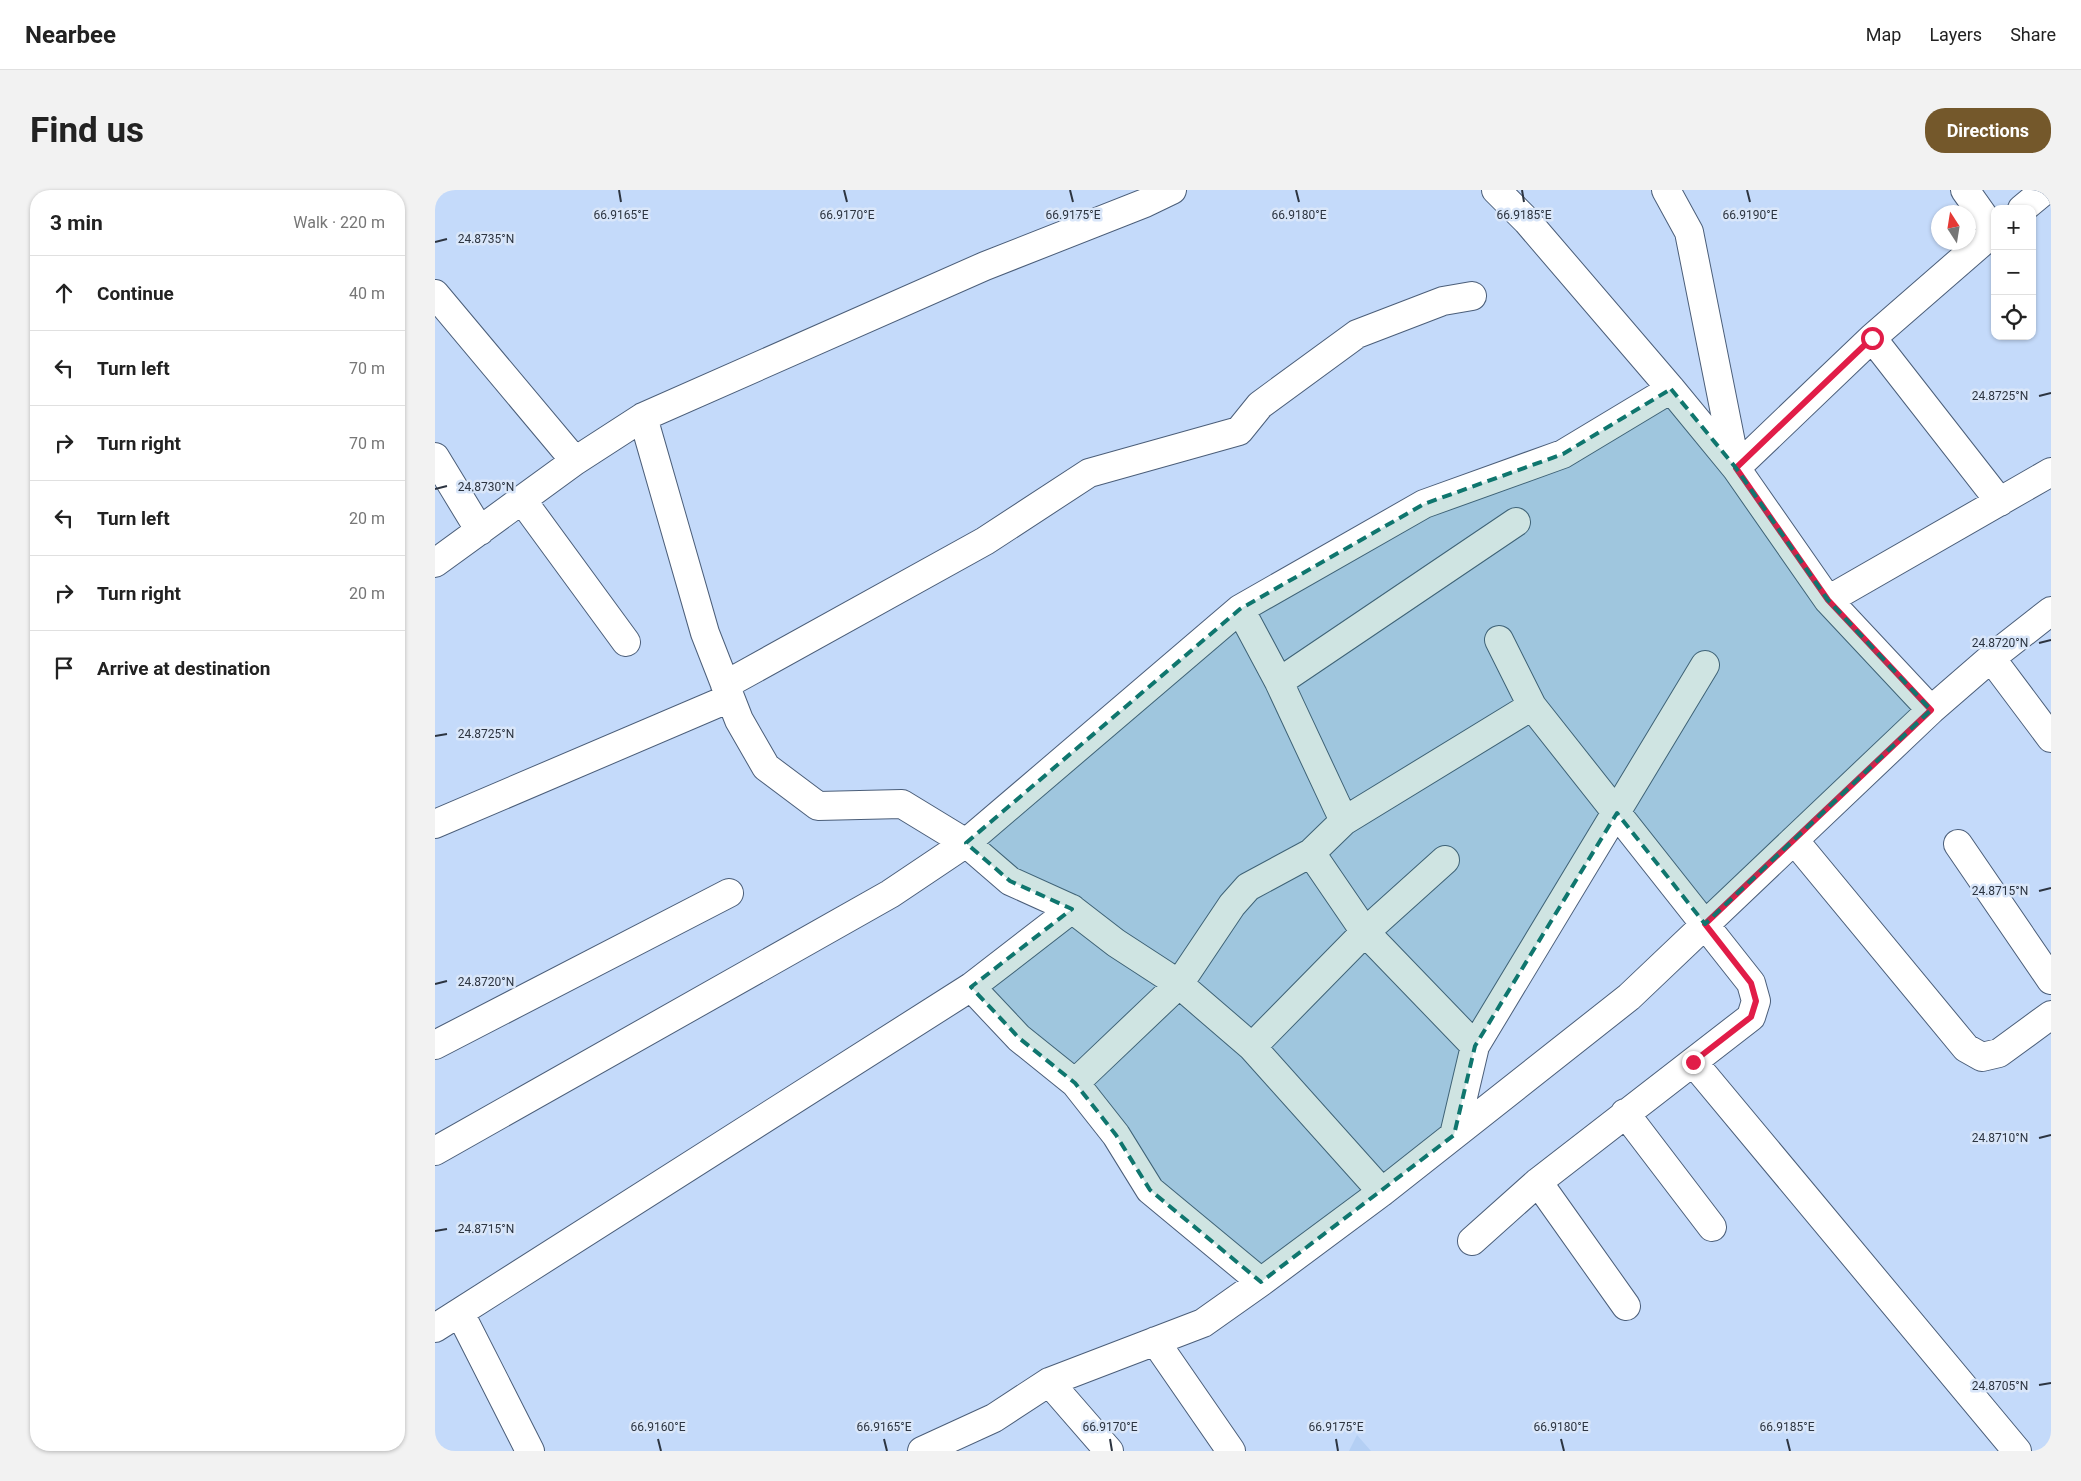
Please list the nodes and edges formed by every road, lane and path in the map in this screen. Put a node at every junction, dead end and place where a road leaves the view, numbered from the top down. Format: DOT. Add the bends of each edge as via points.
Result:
graph roads {
  1 [pos="1172,190"];
  2 [pos="1496,190"];
  3 [pos="1666,190"];
  4 [pos="1965,190"];
  5 [pos="2045,190"];
  6 [pos="2027,205"];
  7 [pos="1991,226"];
  8 [pos="1991,234"];
  9 [pos="435,294"];
  10 [pos="1472,296"];
  11 [pos="1872,338"];
  12 [pos="1671,388"];
  13 [pos="643,417"];
  14 [pos="435,457"];
  15 [pos="575,461"];
  16 [pos="1736,468"];
  17 [pos="2051,472"];
  18 [pos="522,500"];
  19 [pos="2000,502"];
  20 [pos="1516,522"];
  21 [pos="480,531"];
  22 [pos="435,563"];
  23 [pos="1828,600"];
  24 [pos="1239,608"];
  25 [pos="2051,611"];
  26 [pos="1499,640"];
  27 [pos="626,642"];
  28 [pos="1991,658"];
  29 [pos="1705,666"];
  30 [pos="1279,682"];
  31 [pos="728,692"];
  32 [pos="1532,706"];
  33 [pos="1931,710"];
  34 [pos="2051,738"];
  35 [pos="1617,813"];
  36 [pos="1344,821"];
  37 [pos="435,824"];
  38 [pos="1795,840"];
  39 [pos="966,843"];
  40 [pos="1958,844"];
  41 [pos="1311,853"];
  42 [pos="1445,860"];
  43 [pos="729,893"];
  44 [pos="1072,909"];
  45 [pos="1705,924"];
  46 [pos="1365,932"];
  47 [pos="2051,980"];
  48 [pos="1179,984"];
  49 [pos="971,987"];
  50 [pos="2051,1015"];
  51 [pos="435,1045"];
  52 [pos="1475,1046"];
  53 [pos="1252,1047"];
  54 [pos="1693,1062"];
  55 [pos="1075,1082"];
  56 [pos="1625,1113"];
  57 [pos="1454,1135"];
  58 [pos="435,1151"];
  59 [pos="1538,1182"];
  60 [pos="1382,1192"];
  61 [pos="1712,1227"];
  62 [pos="1472,1241"];
  63 [pos="1261,1282"];
  64 [pos="1626,1306"];
  65 [pos="460,1313"];
  66 [pos="435,1328"];
  67 [pos="1155,1341"];
  68 [pos="1049,1382"];
  69 [pos="530,1451"];
  70 [pos="922,1451"];
  71 [pos="1109,1451"];
  72 [pos="1231,1451"];
  73 [pos="2017,1451"];
  1 -- 13 [label="street" via="985,266"];
  2 -- 12 [label="street" via="1527,221"];
  3 -- 16 [label="street" via="1689,232"];
  4 -- 7 [label="street"];
  5 -- 6 [label="street"];
  8 -- 11 [label="street"];
  9 -- 15 [label="street"];
  10 -- 31 [label="street" via="1443,301 1357,334 1259,405 1239,432 1089,473 985,541"];
  11 -- 16 [label="street"];
  11 -- 19 [label="street"];
  12 -- 16 [label="street"];
  12 -- 24 [label="street" via="1563,454 1424,504"];
  13 -- 15 [label="street"];
  13 -- 31 [label="street" via="705,633"];
  14 -- 21 [label="street"];
  15 -- 18 [label="street"];
  16 -- 23 [label="street"];
  17 -- 19 [label="street"];
  18 -- 21 [label="street"];
  18 -- 27 [label="street"];
  19 -- 23 [label="street"];
  20 -- 30 [label="street"];
  21 -- 22 [label="street"];
  23 -- 33 [label="street"];
  24 -- 30 [label="street"];
  24 -- 39 [label="street"];
  25 -- 28 [label="street"];
  26 -- 32 [label="street"];
  28 -- 33 [label="street"];
  28 -- 34 [label="street"];
  29 -- 35 [label="street"];
  30 -- 36 [label="street"];
  31 -- 37 [label="street"];
  31 -- 39 [label="street" via="739,720 766,767 818,806 902,804"];
  32 -- 35 [label="street"];
  32 -- 36 [label="street"];
  33 -- 38 [label="street"];
  35 -- 45 [label="street"];
  35 -- 52 [label="street"];
  36 -- 41 [label="street"];
  38 -- 45 [label="street"];
  38 -- 50 [label="street" via="1966,1048 1982,1057 1999,1053"];
  39 -- 44 [label="street" via="1010,881"];
  39 -- 58 [label="street" via="890,894"];
  40 -- 47 [label="street"];
  41 -- 46 [label="street"];
  41 -- 48 [label="street" via="1248,887 1232,905"];
  42 -- 46 [label="street"];
  43 -- 51 [label="street"];
  44 -- 48 [label="street" via="1116,943"];
  44 -- 49 [label="street"];
  45 -- 54 [label="street" via="1751,983 1756,1001 1751,1017"];
  45 -- 57 [label="street" via="1629,996"];
  46 -- 52 [label="street"];
  46 -- 53 [label="street"];
  48 -- 53 [label="street"];
  48 -- 55 [label="street"];
  49 -- 55 [label="street" via="1019,1038"];
  49 -- 65 [label="street"];
  52 -- 57 [label="street"];
  53 -- 60 [label="street"];
  54 -- 56 [label="street"];
  54 -- 73 [label="street"];
  55 -- 63 [label="street" via="1116,1135 1150,1190"];
  56 -- 59 [label="street"];
  56 -- 61 [label="street"];
  57 -- 60 [label="street"];
  59 -- 62 [label="street"];
  59 -- 64 [label="street"];
  60 -- 63 [label="street"];
  63 -- 67 [label="street" via="1203,1322"];
  65 -- 66 [label="street"];
  65 -- 69 [label="street"];
  67 -- 68 [label="street"];
  67 -- 72 [label="street"];
  68 -- 70 [label="street" via="993,1418"];
  68 -- 71 [label="street"];
}
